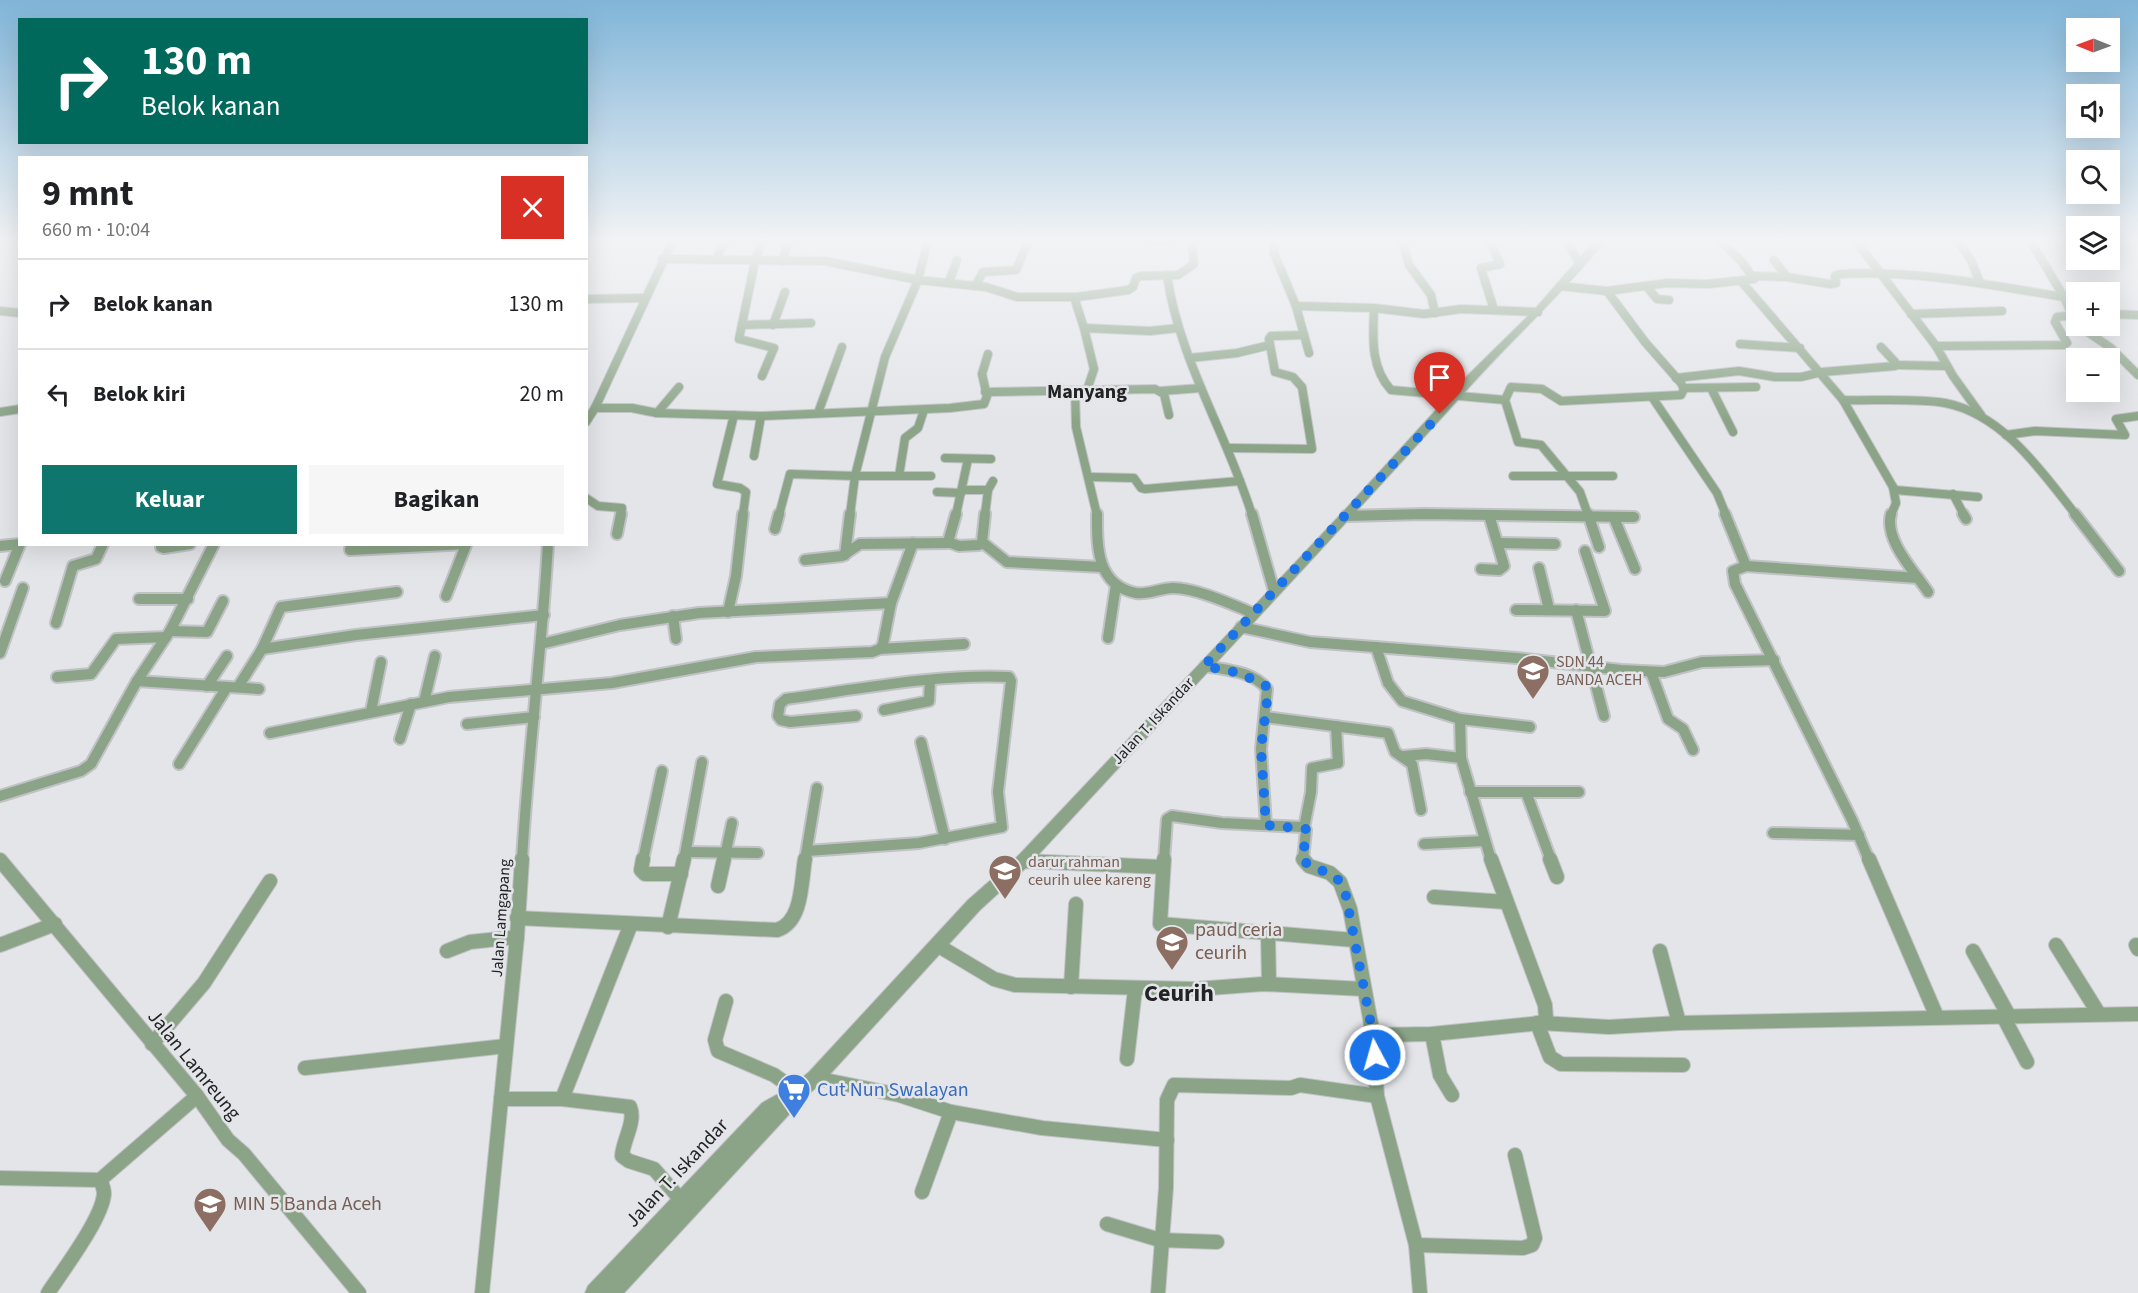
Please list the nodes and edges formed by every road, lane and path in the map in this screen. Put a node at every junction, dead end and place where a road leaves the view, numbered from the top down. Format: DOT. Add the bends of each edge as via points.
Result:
graph roads {
  1 [pos="643,300"];
  2 [pos="747,300"];
  3 [pos="782,300"];
  4 [pos="909,300"];
  5 [pos="1075,300"];
  6 [pos="1170,300"];
  7 [pos="1294,300"];
  8 [pos="1434,300"];
  9 [pos="1491,300"];
  10 [pos="1548,300"];
  11 [pos="1614,300"];
  12 [pos="1759,300"];
  13 [pos="1900,300"];
  14 [pos="1296,306"];
  15 [pos="1374,308"];
  16 [pos="1494,310"];
  17 [pos="2002,311"];
  18 [pos="0,312"];
  19 [pos="1538,312"];
  20 [pos="18,313"];
  21 [pos="1435,313"];
  22 [pos="1911,314"];
  23 [pos="2120,314"];
  24 [pos="2138,315"];
  25 [pos="2066,318"];
  26 [pos="811,323"];
  27 [pos="742,325"];
  28 [pos="773,325"];
  29 [pos="1084,328"];
  30 [pos="1178,328"];
  31 [pos="1304,335"];
  32 [pos="2091,336"];
  33 [pos="1740,344"];
  34 [pos="1270,345"];
  35 [pos="1935,345"];
  36 [pos="842,347"];
  37 [pos="1881,347"];
  38 [pos="1800,348"];
  39 [pos="1309,353"];
  40 [pos="988,354"];
  41 [pos="1190,358"];
  42 [pos="1896,365"];
  43 [pos="1947,366"];
  44 [pos="1822,372"];
  45 [pos="2138,375"];
  46 [pos="762,376"];
  47 [pos="1676,378"];
  48 [pos="679,387"];
  49 [pos="1756,387"];
  50 [pos="1201,388"];
  51 [pos="1684,388"];
  52 [pos="1711,388"];
  53 [pos="1075,390"];
  54 [pos="1087,390"];
  55 [pos="1161,391"];
  56 [pos="985,392"];
  57 [pos="1652,396"];
  58 [pos="1455,397"];
  59 [pos="1505,400"];
  60 [pos="1844,400"];
  61 [pos="595,408"];
  62 [pos="18,409"];
  63 [pos="924,410"];
  64 [pos="0,412"];
  65 [pos="871,412"];
  66 [pos="657,413"];
  67 [pos="818,413"];
  68 [pos="734,415"];
  69 [pos="761,416"];
  70 [pos="1169,416"];
  71 [pos="2138,416"];
  72 [pos="588,419"];
  73 [pos="1984,419"];
  74 [pos="1733,432"];
  75 [pos="2006,435"];
  76 [pos="1229,448"];
  77 [pos="754,456"];
  78 [pos="945,458"];
  79 [pos="968,459"];
  80 [pos="991,459"];
  81 [pos="855,476"];
  82 [pos="899,476"];
  83 [pos="931,476"];
  84 [pos="1513,476"];
  85 [pos="1568,476"];
  86 [pos="1613,476"];
  87 [pos="1090,477"];
  88 [pos="1240,481"];
  89 [pos="1893,487"];
  90 [pos="962,491"];
  91 [pos="937,492"];
  92 [pos="1953,494"];
  93 [pos="1978,496"];
  94 [pos="588,499"];
  95 [pos="1489,515"];
  96 [pos="1346,516"];
  97 [pos="1589,517"];
  98 [pos="1634,517"];
  99 [pos="1614,518"];
  100 [pos="1966,519"];
  101 [pos="776,529"];
  102 [pos="617,534"];
  103 [pos="982,542"];
  104 [pos="913,543"];
  105 [pos="949,543"];
  106 [pos="1498,543"];
  107 [pos="18,544"];
  108 [pos="1555,544"];
  109 [pos="0,546"];
  110 [pos="19,546"];
  111 [pos="103,546"];
  112 [pos="162,546"];
  113 [pos="177,546"];
  114 [pos="213,546"];
  115 [pos="351,546"];
  116 [pos="443,546"];
  117 [pos="466,546"];
  118 [pos="548,546"];
  119 [pos="1599,547"];
  120 [pos="1585,551"];
  121 [pos="845,555"];
  122 [pos="805,560"];
  123 [pos="1746,566"];
  124 [pos="1101,567"];
  125 [pos="1539,568"];
  126 [pos="1635,568"];
  127 [pos="1481,569"];
  128 [pos="2119,571"];
  129 [pos="1918,578"];
  130 [pos="4,581"];
  131 [pos="1116,585"];
  132 [pos="23,588"];
  133 [pos="1274,591"];
  134 [pos="397,592"];
  135 [pos="1928,592"];
  136 [pos="446,596"];
  137 [pos="139,599"];
  138 [pos="188,599"];
  139 [pos="222,601"];
  140 [pos="891,603"];
  141 [pos="1549,609"];
  142 [pos="1516,610"];
  143 [pos="1576,610"];
  144 [pos="728,612"];
  145 [pos="1253,613"];
  146 [pos="544,615"];
  147 [pos="673,616"];
  148 [pos="56,623"];
  149 [pos="1241,627"];
  150 [pos="168,634"];
  151 [pos="1108,638"];
  152 [pos="676,639"];
  153 [pos="542,644"];
  154 [pos="964,645"];
  155 [pos="1376,647"];
  156 [pos="262,649"];
  157 [pos="880,649"];
  158 [pos="0,653"];
  159 [pos="227,656"];
  160 [pos="435,656"];
  161 [pos="1774,660"];
  162 [pos="381,662"];
  163 [pos="1204,666"];
  164 [pos="1590,667"];
  165 [pos="1652,672"];
  166 [pos="57,677"];
  167 [pos="930,680"];
  168 [pos="138,681"];
  169 [pos="207,686"];
  170 [pos="233,687"];
  171 [pos="259,689"];
  172 [pos="536,691"];
  173 [pos="424,702"];
  174 [pos="411,704"];
  175 [pos="884,710"];
  176 [pos="371,711"];
  177 [pos="856,716"];
  178 [pos="1604,716"];
  179 [pos="534,717"];
  180 [pos="1265,717"];
  181 [pos="1460,719"];
  182 [pos="467,724"];
  183 [pos="1336,726"];
  184 [pos="1530,727"];
  185 [pos="270,733"];
  186 [pos="400,739"];
  187 [pos="921,742"];
  188 [pos="1693,750"];
  189 [pos="1404,756"];
  190 [pos="1461,758"];
  191 [pos="702,762"];
  192 [pos="179,764"];
  193 [pos="662,771"];
  194 [pos="817,788"];
  195 [pos="1470,792"];
  196 [pos="1526,792"];
  197 [pos="1580,792"];
  198 [pos="0,796"];
  199 [pos="1421,810"];
  200 [pos="732,822"];
  201 [pos="1266,825"];
  202 [pos="1304,828"];
  203 [pos="1773,833"];
  204 [pos="1859,835"];
  205 [pos="945,839"];
  206 [pos="1484,841"];
  207 [pos="1424,844"];
  208 [pos="807,851"];
  209 [pos="686,852"];
  210 [pos="726,853"];
  211 [pos="758,853"];
  212 [pos="0,860"];
  213 [pos="1023,861"];
  214 [pos="1162,867"];
  215 [pos="681,874"];
  216 [pos="1557,877"];
  217 [pos="270,881"];
  218 [pos="718,886"];
  219 [pos="1434,897"];
  220 [pos="1506,902"];
  221 [pos="1076,904"];
  222 [pos="518,918"];
  223 [pos="55,924"];
  224 [pos="631,924"];
  225 [pos="668,927"];
  226 [pos="1268,934"];
  227 [pos="518,937"];
  228 [pos="1354,940"];
  229 [pos="0,945"];
  230 [pos="937,945"];
  231 [pos="2056,945"];
  232 [pos="447,951"];
  233 [pos="1660,951"];
  234 [pos="1973,951"];
  235 [pos="1269,984"];
  236 [pos="1071,987"];
  237 [pos="1135,989"];
  238 [pos="1364,989"];
  239 [pos="726,1001"];
  240 [pos="2099,1014"];
  241 [pos="2138,1014"];
  242 [pos="2006,1016"];
  243 [pos="1937,1017"];
  244 [pos="1539,1023"];
  245 [pos="1679,1023"];
  246 [pos="1432,1034"];
  247 [pos="1373,1035"];
  248 [pos="152,1044"];
  249 [pos="506,1046"];
  250 [pos="1127,1059"];
  251 [pos="2027,1062"];
  252 [pos="1683,1065"];
  253 [pos="305,1068"];
  254 [pos="815,1078"];
  255 [pos="798,1092"];
  256 [pos="1452,1095"];
  257 [pos="197,1096"];
  258 [pos="1377,1096"];
  259 [pos="501,1099"];
  260 [pos="562,1099"];
  261 [pos="951,1112"];
  262 [pos="1167,1140"];
  263 [pos="1515,1155"];
  264 [pos="0,1178"];
  265 [pos="100,1180"];
  266 [pos="922,1192"];
  267 [pos="681,1200"];
  268 [pos="1107,1224"];
  269 [pos="1160,1240"];
  270 [pos="1218,1242"];
  271 [pos="1416,1245"];
  272 [pos="48,1293"];
  273 [pos="359,1293"];
  274 [pos="482,1293"];
  275 [pos="595,1293"];
  276 [pos="611,1293"];
  277 [pos="1158,1293"];
  278 [pos="1420,1293"];
  1 -- 61 [label="street"];
  2 -- 27 [label="street"];
  3 -- 28 [label="street"];
  4 -- 65 [label="street" via="885,357"];
  5 -- 29 [label="street"];
  6 -- 30 [label="street"];
  7 -- 14 [label="street"];
  8 -- 21 [label="street"];
  9 -- 16 [label="street"];
  10 -- 19 [label="street, Jalan T. Iskandar"];
  11 -- 47 [label="street"];
  12 -- 38 [label="street"];
  13 -- 22 [label="street"];
  14 -- 15 [label="street"];
  14 -- 31 [label="street"];
  15 -- 21 [label="street"];
  15 -- 58 [label="street" via="1372,347 1387,387"];
  16 -- 19 [label="street"];
  16 -- 21 [label="street"];
  17 -- 22 [label="street"];
  18 -- 20 [label="street"];
  19 -- 58 [label="street, Jalan T. Iskandar"];
  22 -- 35 [label="street"];
  23 -- 24 [label="street"];
  25 -- 35 [label="street" via="2057,317 2055,322 2067,343 2064,345"];
  26 -- 28 [label="street"];
  27 -- 28 [label="street"];
  27 -- 46 [label="street" via="740,341 774,348"];
  29 -- 30 [label="street"];
  29 -- 54 [label="street" via="1094,369"];
  30 -- 41 [label="street"];
  31 -- 34 [label="street" via="1271,336"];
  31 -- 39 [label="street"];
  32 -- 45 [label="street" via="2108,345"];
  33 -- 38 [label="street"];
  34 -- 41 [label="street" via="1237,354"];
  34 -- 76 [label="street" via="1275,372 1293,376 1302,387 1313,448"];
  35 -- 43 [label="street"];
  36 -- 67 [label="street"];
  37 -- 42 [label="street"];
  38 -- 44 [label="street"];
  40 -- 56 [label="street" via="982,374"];
  41 -- 50 [label="street"];
  42 -- 43 [label="street"];
  42 -- 44 [label="street"];
  43 -- 73 [label="street"];
  44 -- 47 [label="street" via="1775,377 1739,371"];
  44 -- 60 [label="street"];
  47 -- 51 [label="street"];
  48 -- 66 [label="street"];
  49 -- 52 [label="street"];
  50 -- 55 [label="street"];
  50 -- 76 [label="street"];
  51 -- 52 [label="street"];
  51 -- 57 [label="street" via="1677,396"];
  52 -- 74 [label="street"];
  53 -- 54 [label="street"];
  53 -- 56 [label="street"];
  53 -- 87 [label="street" via="1076,428"];
  54 -- 55 [label="street"];
  55 -- 70 [label="street"];
  56 -- 63 [label="street" via="984,404"];
  57 -- 59 [label="street" via="1561,401 1542,389 1510,387"];
  57 -- 123 [label="street" via="1717,493"];
  58 -- 59 [label="street"];
  58 -- 96 [label="street, Jalan T. Iskandar"];
  59 -- 85 [label="street" via="1518,442 1541,445"];
  60 -- 73 [label="street" via="1944,403"];
  60 -- 89 [label="street"];
  61 -- 66 [label="street"];
  61 -- 72 [label="street"];
  62 -- 64 [label="street"];
  63 -- 65 [label="street"];
  63 -- 82 [label="street" via="918,428 905,438"];
  65 -- 67 [label="street"];
  65 -- 81 [label="street"];
  66 -- 68 [label="street"];
  67 -- 69 [label="street"];
  68 -- 69 [label="street"];
  68 -- 144 [label="street" via="717,484 736,486 746,492"];
  69 -- 77 [label="street"];
  71 -- 75 [label="street" via="2116,419 2125,435 2035,431"];
  73 -- 75 [label="street"];
  75 -- 128 [label="street" via="2027,452"];
  76 -- 88 [label="street"];
  78 -- 79 [label="street"];
  79 -- 80 [label="street"];
  79 -- 90 [label="street"];
  81 -- 82 [label="street"];
  81 -- 101 [label="street" via="790,474"];
  81 -- 121 [label="street"];
  82 -- 83 [label="street"];
  84 -- 85 [label="street"];
  85 -- 86 [label="street"];
  85 -- 97 [label="street" via="1580,492"];
  87 -- 88 [label="street" via="1134,478 1145,489"];
  87 -- 124 [label="street" via="1097,508"];
  88 -- 133 [label="street"];
  89 -- 92 [label="street"];
  89 -- 129 [label="street" via="1896,502 1890,517 1891,530"];
  90 -- 91 [label="street"];
  90 -- 103 [label="street" via="991,485"];
  90 -- 105 [label="street"];
  92 -- 93 [label="street"];
  92 -- 100 [label="street"];
  94 -- 102 [label="street" via="598,506 622,508"];
  95 -- 96 [label="street"];
  95 -- 97 [label="street"];
  95 -- 106 [label="street"];
  96 -- 133 [label="street, Jalan T. Iskandar"];
  97 -- 99 [label="street"];
  97 -- 119 [label="street"];
  98 -- 99 [label="street"];
  99 -- 126 [label="street"];
  103 -- 105 [label="street" via="972,546"];
  103 -- 124 [label="street" via="1007,562"];
  104 -- 105 [label="street"];
  104 -- 121 [label="street" via="860,544"];
  104 -- 140 [label="street"];
  106 -- 108 [label="street"];
  106 -- 127 [label="street" via="1503,568"];
  107 -- 109 [label="street"];
  110 -- 130 [label="street"];
  111 -- 148 [label="street" via="96,559 73,566"];
  112 -- 113 [label="street"];
  114 -- 138 [label="street"];
  115 -- 116 [label="street" via="350,550"];
  117 -- 136 [label="street"];
  118 -- 146 [label="street, Jalan Lamgapang"];
  120 -- 143 [label="street" via="1605,611"];
  121 -- 122 [label="street"];
  123 -- 129 [label="street"];
  123 -- 161 [label="street" via="1733,571 1733,578"];
  124 -- 131 [label="street"];
  125 -- 141 [label="street"];
  129 -- 135 [label="street"];
  131 -- 145 [label="street" via="1142,594 1173,588 1216,598"];
  131 -- 151 [label="street"];
  132 -- 158 [label="street"];
  133 -- 145 [label="street, Jalan T. Iskandar"];
  134 -- 156 [label="street" via="284,606"];
  137 -- 138 [label="street"];
  138 -- 150 [label="street"];
  139 -- 150 [label="street" via="207,632"];
  140 -- 144 [label="street"];
  140 -- 157 [label="street"];
  141 -- 142 [label="street"];
  141 -- 143 [label="street"];
  143 -- 164 [label="street"];
  144 -- 147 [label="street"];
  145 -- 149 [label="street, Jalan T. Iskandar"];
  146 -- 153 [label="street, Jalan Lamgapang"];
  146 -- 156 [label="street"];
  147 -- 152 [label="street"];
  147 -- 153 [label="street"];
  149 -- 155 [label="street" via="1310,642"];
  149 -- 163 [label="street, Jalan T. Iskandar"];
  150 -- 166 [label="street" via="116,639 91,674"];
  150 -- 168 [label="street"];
  153 -- 172 [label="street, Jalan Lamgapang"];
  154 -- 157 [label="street"];
  155 -- 164 [label="street"];
  155 -- 181 [label="street" via="1396,696"];
  156 -- 170 [label="street"];
  157 -- 172 [label="street" via="756,657 648,677"];
  159 -- 169 [label="street"];
  160 -- 173 [label="street"];
  161 -- 165 [label="street" via="1702,662"];
  161 -- 204 [label="street"];
  162 -- 176 [label="street"];
  163 -- 180 [label="street" via="1263,682 1268,693"];
  163 -- 213 [label="street, Jalan T. Iskandar"];
  164 -- 165 [label="street"];
  164 -- 178 [label="street"];
  165 -- 188 [label="street" via="1668,719 1683,729"];
  167 -- 175 [label="street" via="929,701"];
  167 -- 177 [label="street" via="786,699 780,704 778,716 790,722"];
  167 -- 205 [label="street" via="997,676 1009,677 1011,681 998,792 1002,827"];
  168 -- 169 [label="street"];
  168 -- 198 [label="street" via="95,759 86,768"];
  169 -- 170 [label="street"];
  170 -- 171 [label="street"];
  170 -- 192 [label="street"];
  172 -- 173 [label="street"];
  172 -- 179 [label="street, Jalan Lamgapang"];
  173 -- 174 [label="street"];
  174 -- 176 [label="street"];
  174 -- 186 [label="street"];
  176 -- 185 [label="street"];
  179 -- 182 [label="street"];
  179 -- 222 [label="street, Jalan Lamgapang"];
  180 -- 183 [label="street"];
  180 -- 201 [label="street" via="1261,749"];
  181 -- 184 [label="street"];
  181 -- 190 [label="street"];
  183 -- 189 [label="street" via="1388,733 1395,752"];
  183 -- 202 [label="street" via="1338,763 1312,768"];
  187 -- 205 [label="street"];
  189 -- 190 [label="street"];
  189 -- 199 [label="street" via="1412,764"];
  190 -- 195 [label="street"];
  191 -- 209 [label="street"];
  193 -- 215 [label="street" via="641,870 645,874"];
  194 -- 208 [label="street"];
  195 -- 196 [label="street"];
  195 -- 206 [label="street"];
  196 -- 197 [label="street"];
  196 -- 216 [label="street"];
  200 -- 210 [label="street"];
  201 -- 202 [label="street"];
  201 -- 214 [label="street" via="1172,816 1166,822"];
  202 -- 228 [label="street" via="1303,860 1340,882 1350,909"];
  203 -- 204 [label="street"];
  204 -- 243 [label="street"];
  205 -- 208 [label="street"];
  206 -- 207 [label="street"];
  206 -- 220 [label="street"];
  208 -- 225 [label="street" via="796,912 784,929 767,932"];
  209 -- 210 [label="street"];
  209 -- 215 [label="street"];
  210 -- 211 [label="street"];
  210 -- 218 [label="street"];
  212 -- 223 [label="street, Jalan Lamreung"];
  213 -- 214 [label="street"];
  213 -- 230 [label="street, Jalan T. Iskandar"];
  214 -- 226 [label="street" via="1160,924"];
  215 -- 225 [label="street"];
  217 -- 248 [label="street" via="204,983"];
  219 -- 220 [label="street"];
  220 -- 244 [label="street" via="1545,1005 1546,1018"];
  221 -- 236 [label="street"];
  222 -- 224 [label="street"];
  222 -- 227 [label="street, Jalan Lamgapang"];
  223 -- 229 [label="street"];
  223 -- 248 [label="street, Jalan Lamreung"];
  224 -- 225 [label="street"];
  224 -- 260 [label="street"];
  226 -- 228 [label="street"];
  226 -- 235 [label="street"];
  227 -- 232 [label="street" via="470,942"];
  227 -- 249 [label="street, Jalan Lamgapang"];
  228 -- 238 [label="street"];
  230 -- 236 [label="street" via="1004,983"];
  230 -- 254 [label="street, Jalan T. Iskandar"];
  231 -- 240 [label="street"];
  233 -- 245 [label="street"];
  234 -- 242 [label="street"];
  235 -- 237 [label="street"];
  235 -- 238 [label="street"];
  236 -- 237 [label="street"];
  237 -- 250 [label="street"];
  238 -- 247 [label="street"];
  239 -- 255 [label="street" via="715,1040 718,1051 774,1075"];
  240 -- 241 [label="street"];
  240 -- 242 [label="street"];
  242 -- 243 [label="street"];
  242 -- 251 [label="street"];
  243 -- 245 [label="street"];
  244 -- 245 [label="street" via="1609,1027"];
  244 -- 246 [label="street"];
  244 -- 252 [label="street" via="1550,1057 1561,1064"];
  246 -- 247 [label="street"];
  246 -- 256 [label="street" via="1442,1081"];
  247 -- 258 [label="street"];
  248 -- 257 [label="street, Jalan Lamreung"];
  249 -- 253 [label="street"];
  249 -- 259 [label="street, Jalan Lamgapang"];
  254 -- 255 [label="street, Jalan T. Iskandar"];
  254 -- 261 [label="street" via="899,1095"];
  255 -- 267 [label="street, Jalan T. Iskandar" via="768,1109"];
  255 -- 276 [label="street, Jalan T. Iskandar"];
  257 -- 265 [label="street"];
  257 -- 273 [label="street, Jalan Lamreung" via="228,1140 244,1154"];
  258 -- 262 [label="street" via="1300,1085 1174,1085 1167,1100"];
  258 -- 271 [label="street"];
  259 -- 260 [label="street"];
  259 -- 274 [label="street, Jalan Lamgapang"];
  260 -- 267 [label="street" via="630,1107 632,1122 621,1154 629,1161 654,1169"];
  261 -- 262 [label="street" via="1042,1128"];
  261 -- 266 [label="street"];
  262 -- 269 [label="street"];
  263 -- 271 [label="street" via="1535,1238 1532,1245"];
  264 -- 265 [label="street"];
  265 -- 272 [label="street" via="105,1192 102,1201"];
  267 -- 275 [label="street, Jalan T. Iskandar"];
  268 -- 269 [label="street"];
  269 -- 270 [label="street"];
  269 -- 277 [label="street"];
  271 -- 278 [label="street"];
}
